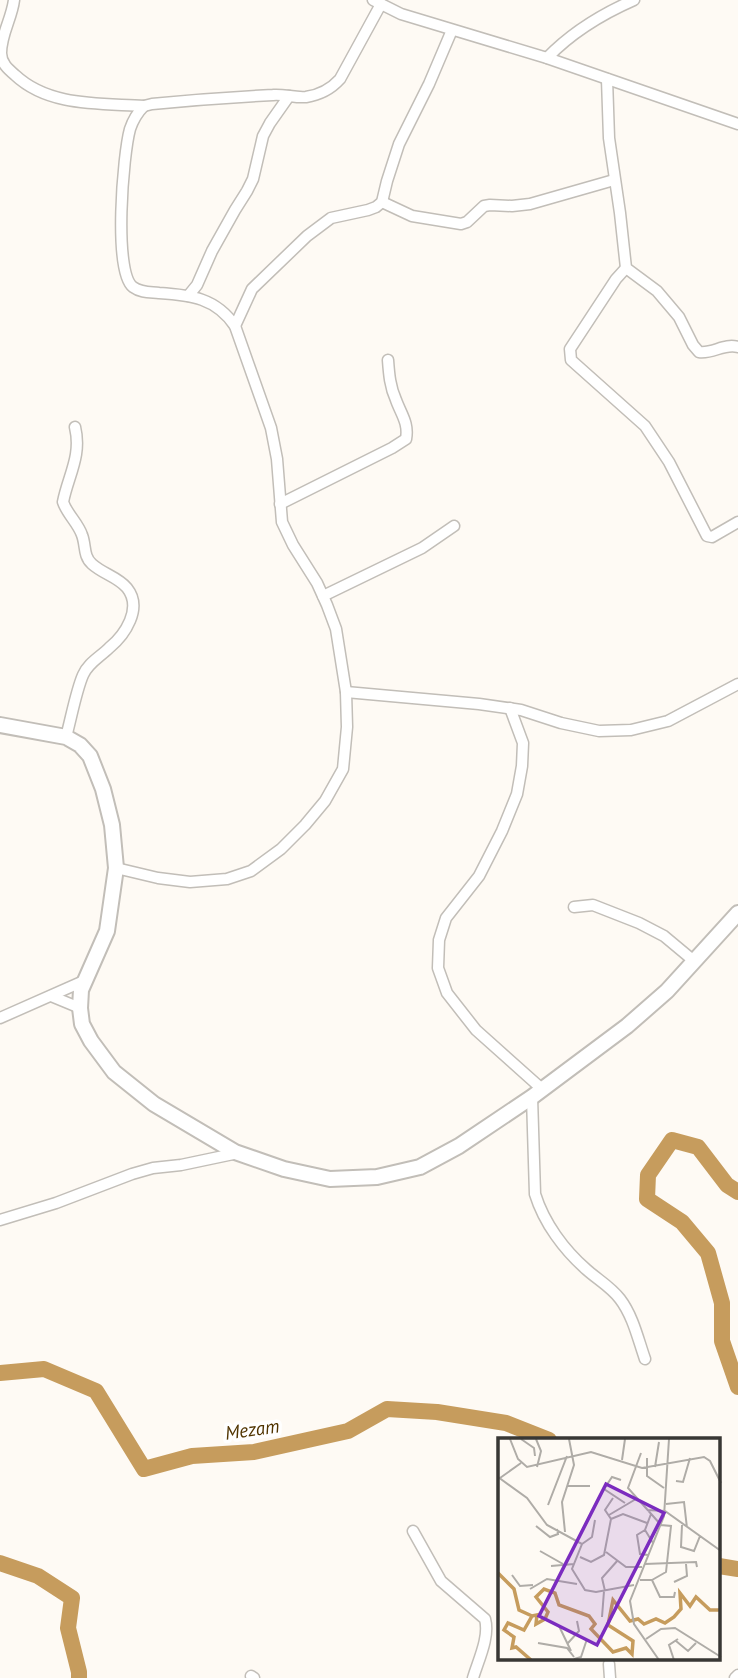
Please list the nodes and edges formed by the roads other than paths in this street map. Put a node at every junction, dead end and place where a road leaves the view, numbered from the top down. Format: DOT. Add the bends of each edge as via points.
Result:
graph roads {
  1 [pos="14,0"];
  2 [pos="634,0"];
  3 [pos="377,2"];
  4 [pos="453,30"];
  5 [pos="547,58"];
  6 [pos="607,79"];
  7 [pos="289,96"];
  8 [pos="144,106"];
  9 [pos="738,124"];
  10 [pos="614,180"];
  11 [pos="382,202"];
  12 [pos="626,268"];
  13 [pos="193,297"];
  14 [pos="234,326"];
  15 [pos="738,347"];
  16 [pos="388,360"];
  17 [pos="75,427"];
  18 [pos="280,504"];
  19 [pos="738,522"];
  20 [pos="454,526"];
  21 [pos="323,596"];
  22 [pos="738,684"];
  23 [pos="346,692"];
  24 [pos="510,708"];
  25 [pos="0,726"];
  26 [pos="66,737"];
  27 [pos="116,868"];
  28 [pos="573,907"];
  29 [pos="738,913"];
  30 [pos="694,961"];
  31 [pos="86,980"];
  32 [pos="51,996"];
  33 [pos="80,1008"];
  34 [pos="0,1018"];
  35 [pos="537,1093"];
  36 [pos="239,1153"];
  37 [pos="0,1220"];
  38 [pos="645,1359"];
  39 [pos="413,1531"];
  40 [pos="609,1664"];
  41 [pos="473,1678"];
  42 [pos="610,1678"];
  1 -- 8 [label="street" via="1,55 3,63 24,83 70,101"];
  2 -- 5 [label="street" via="583,28"];
  3 -- 4 [label="street"];
  3 -- 7 [label="street" via="333,87 307,96"];
  4 -- 5 [label="street"];
  4 -- 11 [label="street" via="399,144"];
  5 -- 6 [label="street"];
  6 -- 9 [label="street"];
  6 -- 10 [label="street"];
  7 -- 8 [label="street"];
  7 -- 13 [label="street" via="263,136 251,185 212,251"];
  8 -- 13 [label="street" via="130,131 123,172 125,272 135,289"];
  10 -- 11 [label="street" via="530,204 484,206 461,224 412,216"];
  10 -- 12 [label="street"];
  11 -- 14 [label="street" via="331,218 307,236 252,289"];
  12 -- 15 [label="street" via="657,291 699,352"];
  12 -- 19 [label="street" via="570,349 571,360 645,426 707,536"];
  13 -- 14 [label="street" via="215,305"];
  14 -- 18 [label="street" via="271,428"];
  16 -- 18 [label="street" via="389,379 408,430 406,439"];
  17 -- 26 [label="street" via="77,451 63,502 81,532 92,565 120,581 129,590 134,607 123,634 83,674"];
  18 -- 21 [label="street" via="282,522"];
  20 -- 21 [label="street" via="422,548"];
  21 -- 23 [label="street" via="336,629"];
  22 -- 24 [label="street" via="668,722 631,730 599,731"];
  23 -- 24 [label="street"];
  23 -- 27 [label="street" via="343,768 325,801 281,849 251,871 228,879 190,883"];
  24 -- 35 [label="street" via="523,743 517,794 479,876 446,918 438,968 447,993 476,1031"];
  25 -- 26 [label="street"];
  26 -- 27 [label="street" via="90,756 103,789"];
  27 -- 31 [label="street" via="107,931"];
  28 -- 30 [label="street" via="593,905 639,923 664,936"];
  29 -- 30 [label="street"];
  30 -- 35 [label="street" via="627,1026"];
  31 -- 32 [label="street"];
  31 -- 33 [label="street"];
  32 -- 33 [label="street"];
  32 -- 34 [label="street"];
  33 -- 36 [label="street" via="91,1041 114,1072 154,1104"];
  35 -- 36 [label="street" via="459,1146 399,1173 330,1180"];
  35 -- 38 [label="street" via="539,1206 563,1244 619,1297"];
  36 -- 37 [label="street" via="153,1168"];
  39 -- 41 [label="street" via="441,1581 485,1619"];
  40 -- 42 [label="street"];
}
